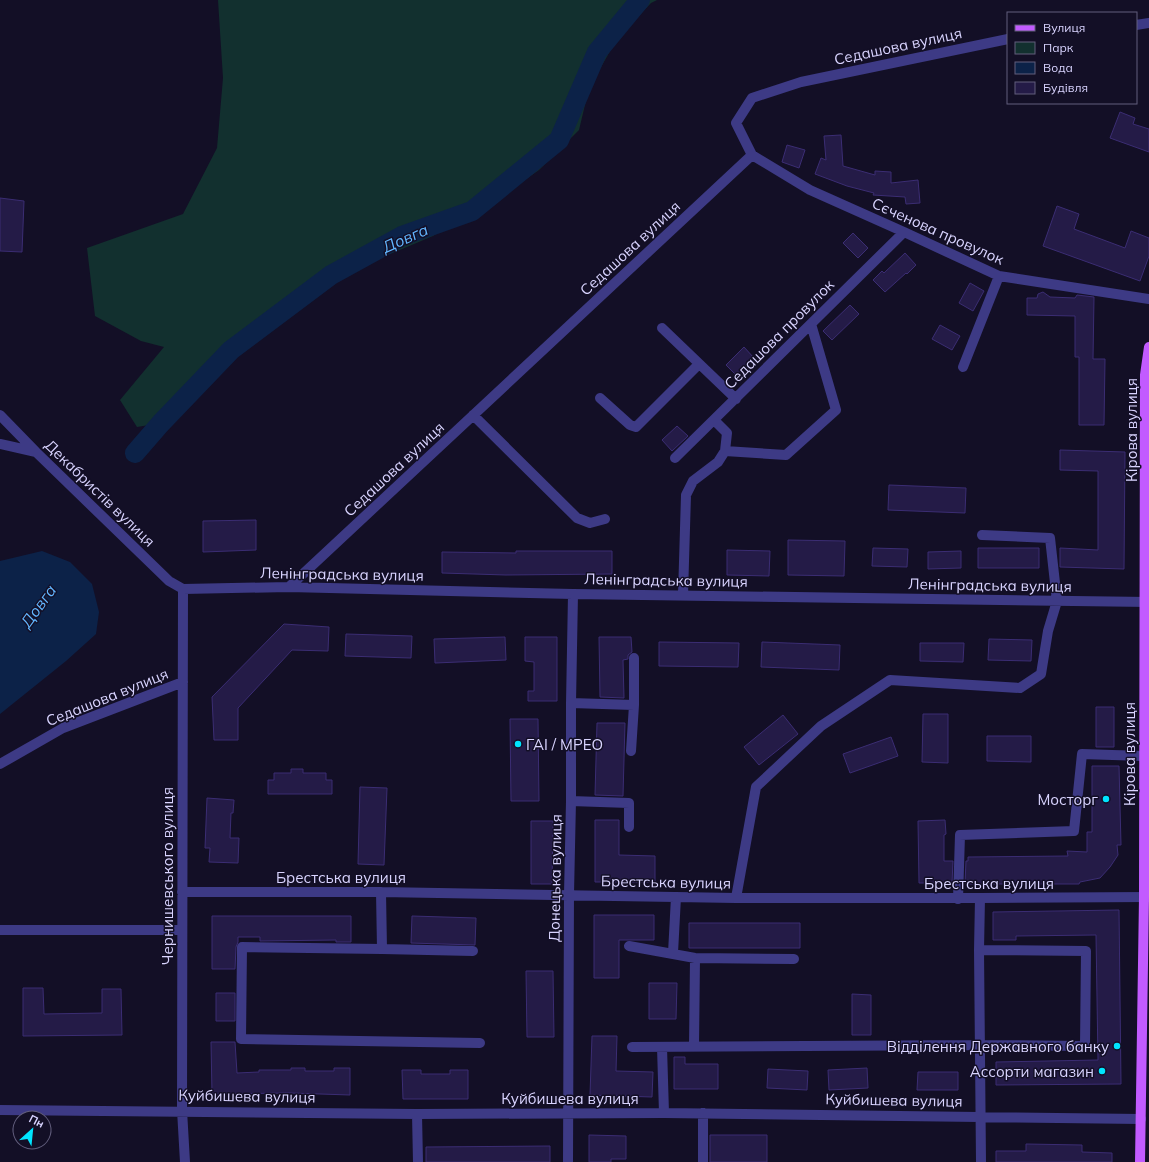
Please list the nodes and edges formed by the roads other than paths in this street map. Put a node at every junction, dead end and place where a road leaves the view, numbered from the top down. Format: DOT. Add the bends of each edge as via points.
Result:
graph roads {
  1 [pos="1149,24"];
  2 [pos="1137,25"];
  3 [pos="1007,39"];
  4 [pos="752,155"];
  5 [pos="904,232"];
  6 [pos="999,276"];
  7 [pos="1149,300"];
  8 [pos="811,324"];
  9 [pos="662,328"];
  10 [pos="1149,347"];
  11 [pos="699,364"];
  12 [pos="963,367"];
  13 [pos="600,398"];
  14 [pos="736,399"];
  15 [pos="0,415"];
  16 [pos="473,415"];
  17 [pos="714,420"];
  18 [pos="1147,441"];
  19 [pos="0,444"];
  20 [pos="725,451"];
  21 [pos="36,452"];
  22 [pos="675,458"];
  23 [pos="605,519"];
  24 [pos="982,535"];
  25 [pos="289,587"];
  26 [pos="183,589"];
  27 [pos="573,594"];
  28 [pos="683,595"];
  29 [pos="1057,601"];
  30 [pos="1147,602"];
  31 [pos="634,658"];
  32 [pos="184,682"];
  33 [pos="571,703"];
  34 [pos="634,705"];
  35 [pos="631,751"];
  36 [pos="1143,756"];
  37 [pos="0,764"];
  38 [pos="571,801"];
  39 [pos="629,827"];
  40 [pos="182,892"];
  41 [pos="381,892"];
  42 [pos="569,894"];
  43 [pos="676,897"];
  44 [pos="1146,897"];
  45 [pos="736,898"];
  46 [pos="958,898"];
  47 [pos="980,898"];
  48 [pos="0,930"];
  49 [pos="181,930"];
  50 [pos="629,946"];
  51 [pos="382,949"];
  52 [pos="979,950"];
  53 [pos="473,951"];
  54 [pos="673,953"];
  55 [pos="695,958"];
  56 [pos="794,958"];
  57 [pos="480,1042"];
  58 [pos="980,1045"];
  59 [pos="632,1047"];
  60 [pos="662,1047"];
  61 [pos="694,1047"];
  62 [pos="0,1110"];
  63 [pos="182,1110"];
  64 [pos="569,1112"];
  65 [pos="664,1112"];
  66 [pos="703,1113"];
  67 [pos="418,1114"];
  68 [pos="980,1116"];
  69 [pos="1141,1118"];
  70 [pos="185,1162"];
  71 [pos="418,1162"];
  72 [pos="568,1162"];
  73 [pos="703,1162"];
  74 [pos="981,1162"];
  75 [pos="1140,1162"];
  1 -- 2 [label="street"];
  3 -- 4 [label="street, Седашова вулиця" via="801,82 752,98 736,123"];
  4 -- 5 [label="street, Сєченова провулок" via="810,190"];
  4 -- 16 [label="street, Седашова вулиця"];
  5 -- 6 [label="street, Сєченова провулок"];
  5 -- 8 [label="street, Седашова провулок"];
  6 -- 7 [label="street, Сєченова провулок"];
  6 -- 12 [label="street"];
  8 -- 14 [label="street, Седашова провулок"];
  8 -- 20 [label="street" via="836,410 786,455"];
  9 -- 11 [label="street"];
  10 -- 18 [label="main road, Кірова вулиця" via="1145,375"];
  11 -- 13 [label="street" via="636,426 630,425"];
  11 -- 14 [label="street"];
  14 -- 17 [label="street, Седашова провулок"];
  15 -- 21 [label="street, Декабристів вулиця"];
  16 -- 23 [label="street" via="577,518 590,523"];
  16 -- 25 [label="street, Седашова вулиця"];
  17 -- 20 [label="street" via="727,433"];
  17 -- 22 [label="street, Седашова провулок"];
  18 -- 30 [label="main road, Кірова вулиця"];
  19 -- 21 [label="street"];
  20 -- 28 [label="street" via="718,462 693,481 686,495"];
  21 -- 26 [label="street, Декабристів вулиця" via="169,581"];
  24 -- 29 [label="street" via="1050,538"];
  25 -- 26 [label="street, Ленінградська вулиця"];
  25 -- 27 [label="street, Ленінградська вулиця"];
  26 -- 32 [label="street, Чернишевського вулиця"];
  27 -- 28 [label="street, Ленінградська вулиця"];
  27 -- 33 [label="street, Донецька вулиця"];
  28 -- 29 [label="street, Ленінградська вулиця"];
  29 -- 30 [label="street, Ленінградська вулиця"];
  29 -- 45 [label="street" via="1048,631 1041,674 1020,688 890,680 821,726 756,787"];
  30 -- 36 [label="main road, Кірова вулиця"];
  31 -- 34 [label="street"];
  32 -- 37 [label="street, Седашова вулиця" via="63,728"];
  32 -- 40 [label="street, Чернишевського вулиця"];
  33 -- 34 [label="street"];
  33 -- 38 [label="street, Донецька вулиця"];
  34 -- 35 [label="street"];
  36 -- 44 [label="main road, Кірова вулиця"];
  36 -- 46 [label="street" via="1082,754 1074,831 960,835"];
  38 -- 39 [label="street" via="629,803"];
  38 -- 42 [label="street, Донецька вулиця"];
  40 -- 41 [label="street, Брестська вулиця"];
  40 -- 49 [label="street, Чернишевського вулиця"];
  41 -- 42 [label="street, Брестська вулиця"];
  41 -- 51 [label="street"];
  42 -- 43 [label="street, Брестська вулиця"];
  42 -- 64 [label="street, Донецька вулиця"];
  43 -- 45 [label="street, Брестська вулиця"];
  43 -- 54 [label="street"];
  44 -- 47 [label="street, Брестська вулиця"];
  44 -- 69 [label="main road, Кірова вулиця"];
  45 -- 46 [label="street, Брестська вулиця"];
  46 -- 47 [label="street, Брестська вулиця"];
  47 -- 52 [label="street"];
  48 -- 49 [label="street"];
  49 -- 63 [label="street, Чернишевського вулиця"];
  50 -- 54 [label="street"];
  51 -- 53 [label="street"];
  51 -- 57 [label="street" via="242,948 242,1039"];
  52 -- 58 [label="street"];
  52 -- 58 [label="street" via="1086,951 1085,1046"];
  54 -- 55 [label="street"];
  55 -- 56 [label="street"];
  55 -- 61 [label="street"];
  58 -- 61 [label="street"];
  58 -- 68 [label="street"];
  59 -- 60 [label="street"];
  60 -- 61 [label="street"];
  60 -- 65 [label="street"];
  62 -- 63 [label="street, Куйбишева вулиця"];
  63 -- 67 [label="street, Куйбишева вулиця"];
  63 -- 70 [label="street, Чернишевського вулиця"];
  64 -- 65 [label="street, Куйбишева вулиця"];
  64 -- 67 [label="street, Куйбишева вулиця"];
  64 -- 72 [label="street, Донецька вулиця"];
  65 -- 66 [label="street, Куйбишева вулиця"];
  66 -- 68 [label="street, Куйбишева вулиця"];
  66 -- 73 [label="street"];
  67 -- 71 [label="street"];
  68 -- 69 [label="street, Куйбишева вулиця"];
  68 -- 74 [label="street"];
  69 -- 75 [label="main road, Кірова вулиця"];
}
